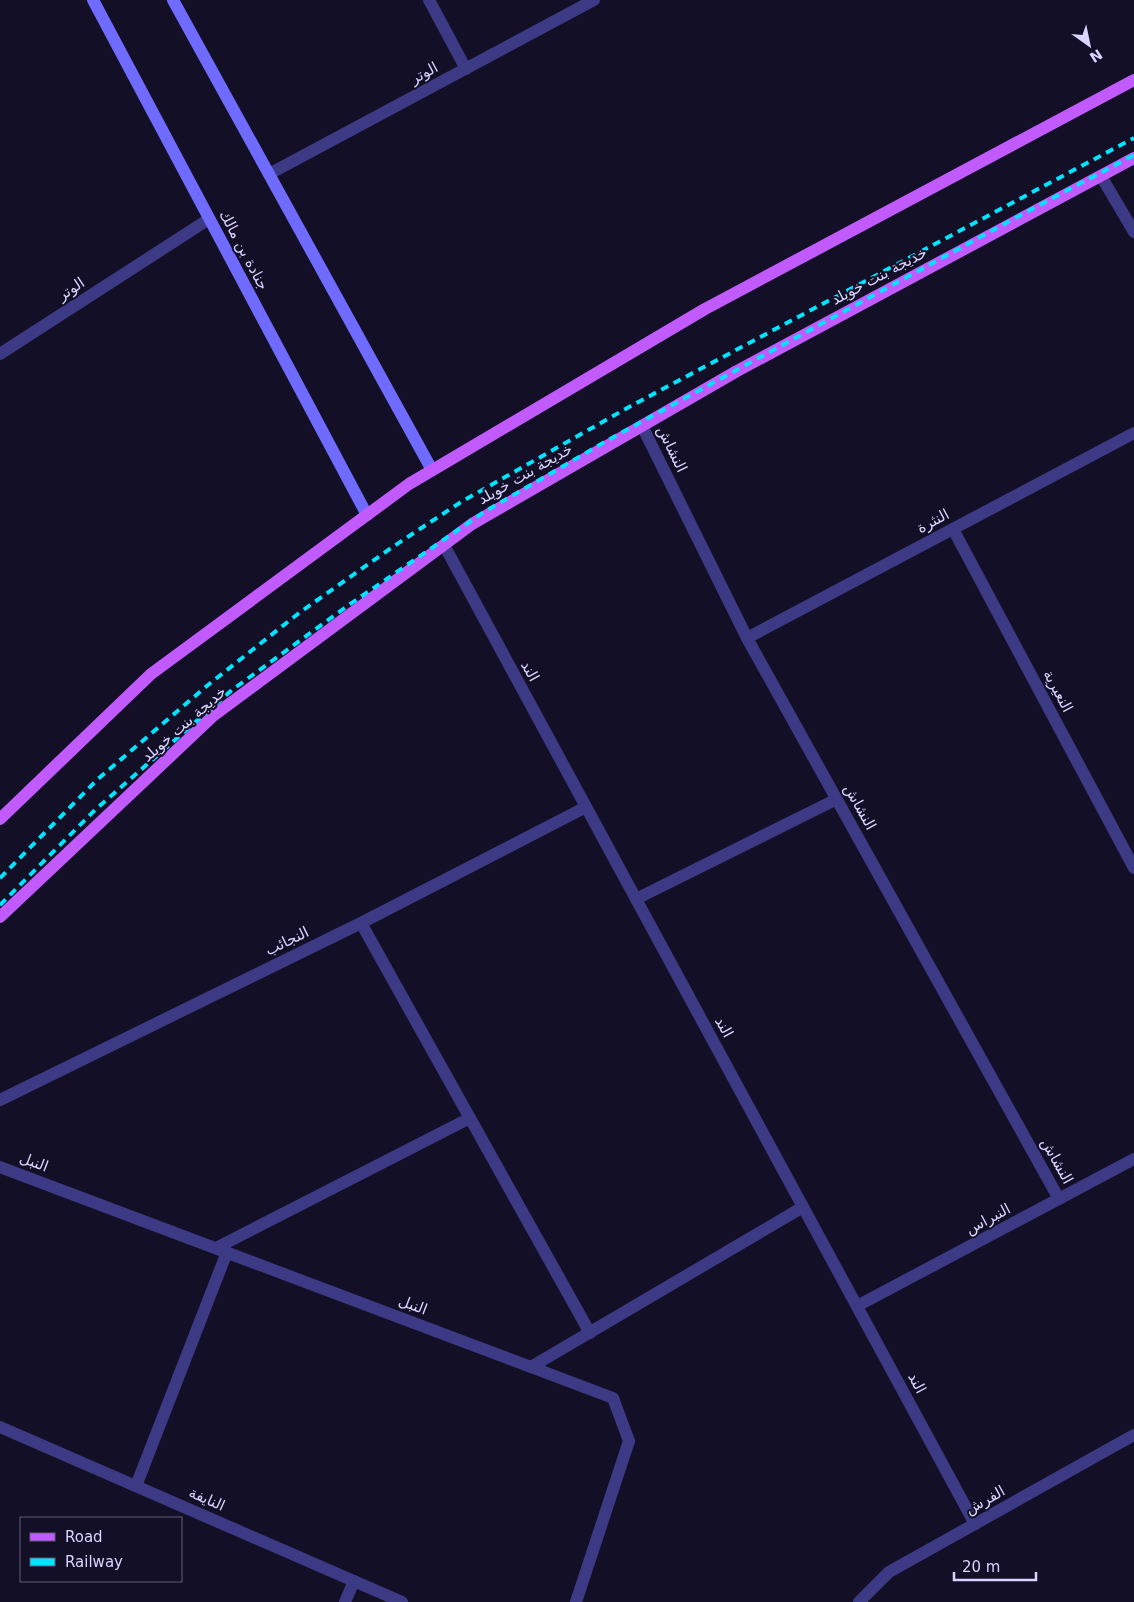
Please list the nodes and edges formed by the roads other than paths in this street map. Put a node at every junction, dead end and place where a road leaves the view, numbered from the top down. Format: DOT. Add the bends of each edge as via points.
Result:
graph roads {
  1 [pos="93,0"];
  2 [pos="173,0"];
  3 [pos="429,0"];
  4 [pos="594,0"];
  5 [pos="466,69"];
  6 [pos="1134,80"];
  7 [pos="1134,158"];
  8 [pos="269,174"];
  9 [pos="1101,176"];
  10 [pos="209,219"];
  11 [pos="1134,232"];
  12 [pos="0,353"];
  13 [pos="642,426"];
  14 [pos="1134,433"];
  15 [pos="432,470"];
  16 [pos="367,515"];
  17 [pos="953,529"];
  18 [pos="444,545"];
  19 [pos="747,638"];
  20 [pos="837,799"];
  21 [pos="586,807"];
  22 [pos="0,819"];
  23 [pos="1134,868"];
  24 [pos="636,899"];
  25 [pos="0,917"];
  26 [pos="362,923"];
  27 [pos="0,1100"];
  28 [pos="470,1118"];
  29 [pos="1134,1160"];
  30 [pos="0,1167"];
  31 [pos="1059,1199"];
  32 [pos="803,1207"];
  33 [pos="222,1250"];
  34 [pos="857,1306"];
  35 [pos="590,1333"];
  36 [pos="531,1367"];
  37 [pos="0,1427"];
  38 [pos="1134,1435"];
  39 [pos="136,1486"];
  40 [pos="975,1524"];
  41 [pos="354,1581"];
  42 [pos="345,1602"];
  43 [pos="402,1602"];
  44 [pos="576,1602"];
  45 [pos="858,1602"];
  1 -- 10 [label="street, جنادة بن مالك"];
  2 -- 8 [label="street"];
  3 -- 5 [label="street"];
  4 -- 5 [label="street, الوتر"];
  5 -- 8 [label="street, الوتر"];
  6 -- 15 [label="main road" via="705,309"];
  7 -- 9 [label="main road, خديجة بنت خويلد"];
  8 -- 15 [label="street"];
  9 -- 11 [label="street"];
  9 -- 13 [label="main road, خديجة بنت خويلد" via="737,371"];
  10 -- 12 [label="street, الوتر"];
  10 -- 16 [label="street, جنادة بن مالك"];
  13 -- 18 [label="main road, خديجة بنت خويلد" via="472,524"];
  13 -- 19 [label="street, النشاش"];
  14 -- 17 [label="street, النثرة"];
  15 -- 16 [label="main road"];
  16 -- 22 [label="main road" via="151,674"];
  17 -- 19 [label="street, النثرة"];
  17 -- 23 [label="street, النعيرية"];
  18 -- 21 [label="street, الند"];
  18 -- 25 [label="main road, خديجة بنت خويلد" via="213,716"];
  19 -- 20 [label="street, النشاش"];
  20 -- 24 [label="street"];
  20 -- 31 [label="street, النشاش"];
  21 -- 24 [label="street, الند"];
  21 -- 26 [label="street, النجائب"];
  24 -- 32 [label="street, الند"];
  26 -- 27 [label="street, النجائب"];
  26 -- 28 [label="street"];
  28 -- 33 [label="street"];
  28 -- 35 [label="street"];
  29 -- 31 [label="street, النبراس"];
  30 -- 33 [label="street, النبل"];
  31 -- 34 [label="street, النبراس"];
  32 -- 34 [label="street, الند"];
  32 -- 35 [label="street"];
  33 -- 36 [label="street, النبل"];
  33 -- 39 [label="street"];
  34 -- 40 [label="street, الند"];
  35 -- 36 [label="street"];
  36 -- 44 [label="street, النبل" via="613,1398 629,1441"];
  37 -- 39 [label="street, النايفة"];
  38 -- 40 [label="street, الفرش"];
  39 -- 41 [label="street, النايفة"];
  40 -- 45 [label="street, الفرش" via="889,1572"];
  41 -- 42 [label="street"];
  41 -- 43 [label="street, النايفة"];
}
